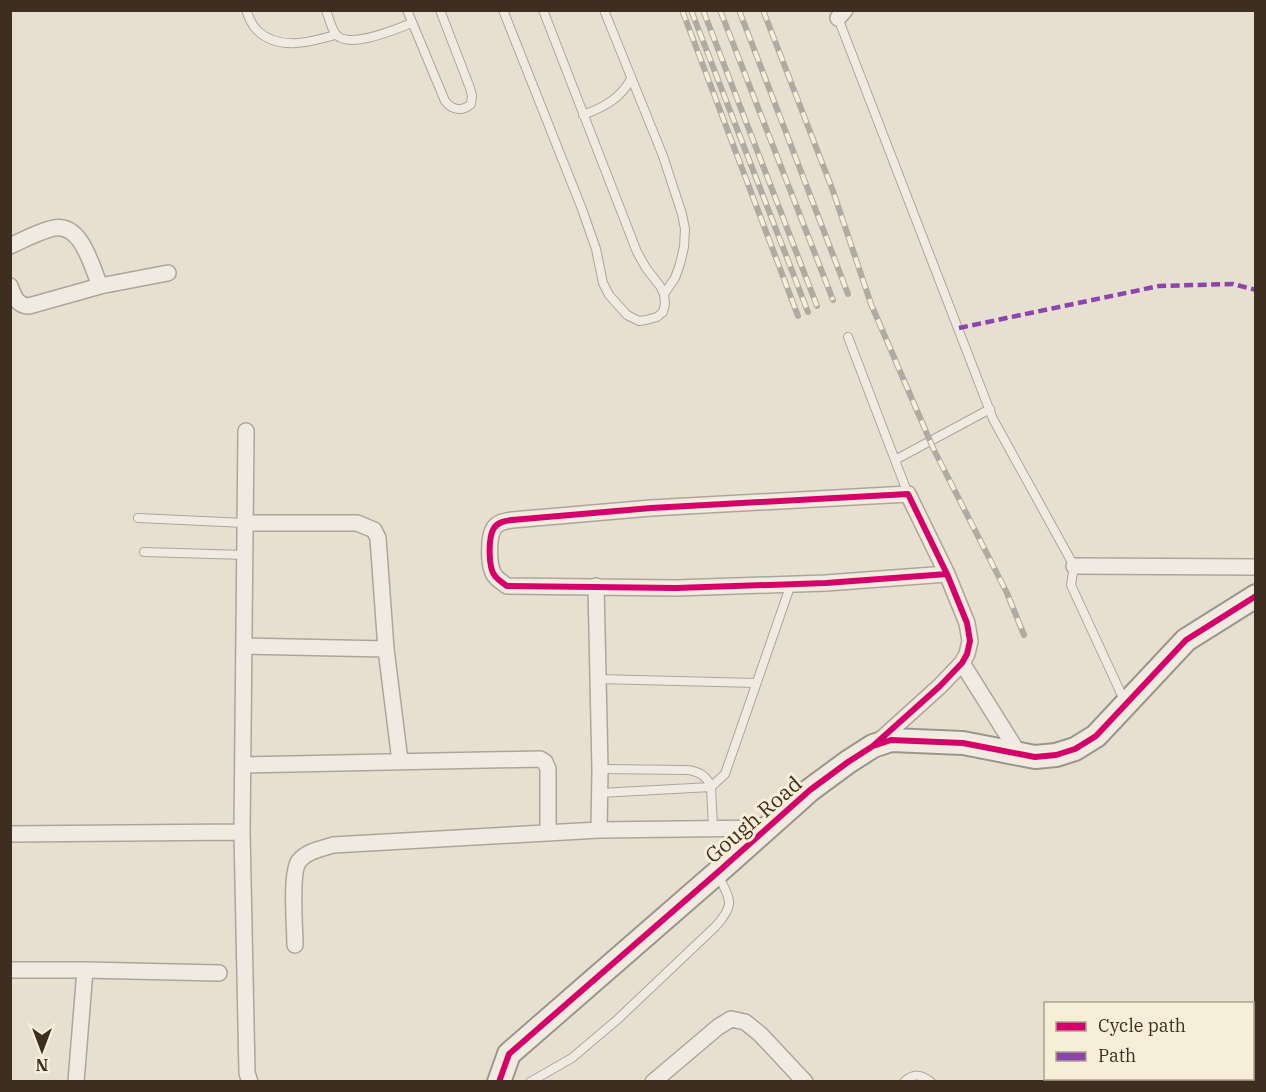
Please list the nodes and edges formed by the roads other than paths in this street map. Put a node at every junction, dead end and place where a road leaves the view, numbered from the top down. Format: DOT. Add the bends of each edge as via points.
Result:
graph roads {
  1 [pos="246,10"];
  2 [pos="326,10"];
  3 [pos="407,10"];
  4 [pos="440,10"];
  5 [pos="503,10"];
  6 [pos="543,10"];
  7 [pos="604,10"];
  8 [pos="840,13"];
  9 [pos="412,23"];
  10 [pos="335,35"];
  11 [pos="631,79"];
  12 [pos="583,115"];
  13 [pos="10,246"];
  14 [pos="168,273"];
  15 [pos="10,286"];
  16 [pos="100,286"];
  17 [pos="664,294"];
  18 [pos="848,337"];
  19 [pos="990,409"];
  20 [pos="246,431"];
  21 [pos="895,460"];
  22 [pos="908,494"];
  23 [pos="138,518"];
  24 [pos="245,523"];
  25 [pos="144,552"];
  26 [pos="245,555"];
  27 [pos="1074,566"];
  28 [pos="1256,567"];
  29 [pos="947,574"];
  30 [pos="791,584"];
  31 [pos="596,586"];
  32 [pos="1256,596"];
  33 [pos="244,646"];
  34 [pos="386,649"];
  35 [pos="962,663"];
  36 [pos="598,680"];
  37 [pos="756,683"];
  38 [pos="1126,704"];
  39 [pos="873,746"];
  40 [pos="1019,754"];
  41 [pos="400,761"];
  42 [pos="243,765"];
  43 [pos="600,769"];
  44 [pos="711,787"];
  45 [pos="600,793"];
  46 [pos="712,827"];
  47 [pos="767,828"];
  48 [pos="599,830"];
  49 [pos="242,832"];
  50 [pos="548,833"];
  51 [pos="10,834"];
  52 [pos="718,873"];
  53 [pos="296,945"];
  54 [pos="10,970"];
  55 [pos="85,970"];
  56 [pos="219,973"];
  57 [pos="76,1082"];
  58 [pos="250,1082"];
  59 [pos="499,1082"];
  60 [pos="530,1082"];
  61 [pos="653,1082"];
  62 [pos="805,1082"];
  63 [pos="904,1082"];
  64 [pos="931,1082"];
  1 -- 10 [label="lane" via="258,32 275,40 301,44"];
  2 -- 10 [label="lane"];
  3 -- 9 [label="lane"];
  4 -- 9 [label="lane" via="470,87 472,100 467,107 452,108 445,101"];
  5 -- 17 [label="lane" via="582,209 603,283 620,308 639,321 663,312"];
  6 -- 12 [label="lane"];
  7 -- 11 [label="lane"];
  8 -- 19 [label="lane"];
  9 -- 10 [label="lane" via="355,41"];
  11 -- 12 [label="lane" via="619,96 601,109"];
  11 -- 17 [label="lane" via="663,156 685,229 680,264"];
  12 -- 17 [label="lane" via="637,252"];
  13 -- 16 [label="street" via="51,228 64,228 84,245"];
  14 -- 16 [label="street"];
  15 -- 16 [label="street" via="15,299 24,306"];
  18 -- 21 [label="lane"];
  19 -- 21 [label="lane"];
  19 -- 27 [label="lane"];
  20 -- 24 [label="street"];
  21 -- 22 [label="lane"];
  22 -- 29 [label="street"];
  22 -- 31 [label="street" via="651,508 512,520 494,528 491,566 494,575 507,586"];
  23 -- 24 [label="lane"];
  24 -- 26 [label="street"];
  24 -- 34 [label="street" via="357,523 374,530 378,538"];
  25 -- 26 [label="lane"];
  26 -- 33 [label="street"];
  27 -- 28 [label="street"];
  27 -- 38 [label="lane" via="1071,585"];
  29 -- 30 [label="street"];
  29 -- 35 [label="street" via="967,623 970,641"];
  30 -- 31 [label="street"];
  30 -- 37 [label="lane"];
  31 -- 36 [label="street"];
  32 -- 38 [label="street, Gough Road" via="1186,640"];
  33 -- 34 [label="street"];
  33 -- 42 [label="street"];
  34 -- 41 [label="street"];
  35 -- 39 [label="street"];
  35 -- 40 [label="street"];
  36 -- 37 [label="lane"];
  36 -- 43 [label="street"];
  37 -- 44 [label="lane" via="725,774"];
  38 -- 40 [label="street, Gough Road" via="1096,736 1075,750 1046,756"];
  39 -- 40 [label="street, Gough Road" via="891,740 963,743"];
  39 -- 47 [label="street, Gough Road" via="810,790"];
  41 -- 42 [label="street"];
  41 -- 50 [label="street" via="540,759 548,769"];
  42 -- 49 [label="street"];
  43 -- 44 [label="lane" via="694,771 702,774"];
  43 -- 45 [label="street"];
  44 -- 45 [label="lane"];
  44 -- 46 [label="lane"];
  45 -- 48 [label="street"];
  46 -- 47 [label="street"];
  46 -- 48 [label="street"];
  47 -- 52 [label="street, Gough Road"];
  48 -- 50 [label="street"];
  49 -- 51 [label="street"];
  49 -- 58 [label="street"];
  50 -- 53 [label="street" via="333,845 311,852 299,861 294,873"];
  52 -- 59 [label="street, Gough Road" via="509,1054"];
  52 -- 60 [label="lane" via="730,903 728,913 618,1019 572,1058"];
  54 -- 55 [label="street"];
  55 -- 56 [label="street"];
  55 -- 57 [label="street"];
  61 -- 62 [label="street" via="731,1019 745,1022 760,1034"];
  63 -- 64 [label="lane" via="922,1075"];
}
